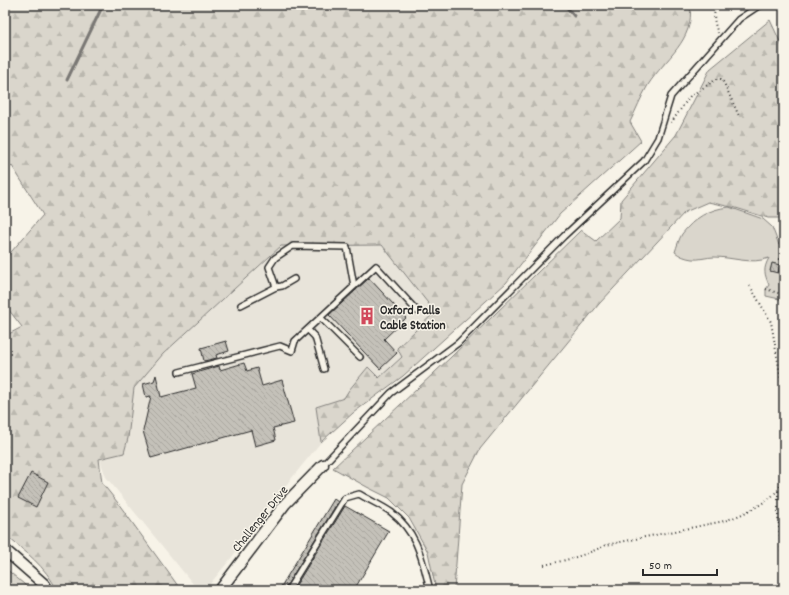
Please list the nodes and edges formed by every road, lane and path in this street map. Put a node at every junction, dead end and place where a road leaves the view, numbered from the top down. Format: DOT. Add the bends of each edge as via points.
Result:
graph roads {
  1 [pos="716,5"];
  2 [pos="762,5"];
  3 [pos="722,39"];
  4 [pos="739,116"];
  5 [pos="670,124"];
  6 [pos="778,258"];
  7 [pos="784,260"];
  8 [pos="294,280"];
  9 [pos="276,286"];
  10 [pos="354,286"];
  11 [pos="750,286"];
  12 [pos="766,289"];
  13 [pos="784,295"];
  14 [pos="241,305"];
  15 [pos="417,311"];
  16 [pos="321,318"];
  17 [pos="308,330"];
  18 [pos="360,357"];
  19 [pos="324,369"];
  20 [pos="179,372"];
  21 [pos="784,396"];
  22 [pos="323,465"];
  23 [pos="784,470"];
  24 [pos="778,491"];
  25 [pos="5,550"];
  26 [pos="544,565"];
  27 [pos="784,576"];
  28 [pos="47,590"];
  29 [pos="220,590"];
  30 [pos="288,590"];
  31 [pos="430,590"];
  1 -- 3 [label="path" via="714,15"];
  2 -- 3 [label="lane" via="740,19"];
  3 -- 22 [label="lane" via="671,96 658,138 644,160 458,343 391,393"];
  4 -- 5 [label="path" via="724,83 717,79 690,96"];
  6 -- 7 [label="path"];
  8 -- 9 [label="lane"];
  9 -- 10 [label="lane" via="269,267 275,258 294,246 348,247"];
  9 -- 14 [label="lane"];
  10 -- 15 [label="lane" via="376,266"];
  10 -- 16 [label="lane"];
  11 -- 21 [label="path" via="771,322"];
  12 -- 13 [label="path"];
  16 -- 17 [label="lane"];
  16 -- 18 [label="lane"];
  17 -- 19 [label="lane" via="315,337"];
  17 -- 20 [label="lane" via="295,341 292,351 280,346"];
  22 -- 29 [label="street, Challenger Drive" via="285,504"];
  23 -- 24 [label="path"];
  24 -- 26 [label="path" via="740,516 606,545 579,558"];
  24 -- 27 [label="path"];
  25 -- 28 [label="street" via="45,585"];
  30 -- 31 [label="lane" via="345,498 358,494 390,512 413,536 422,557"];
}
